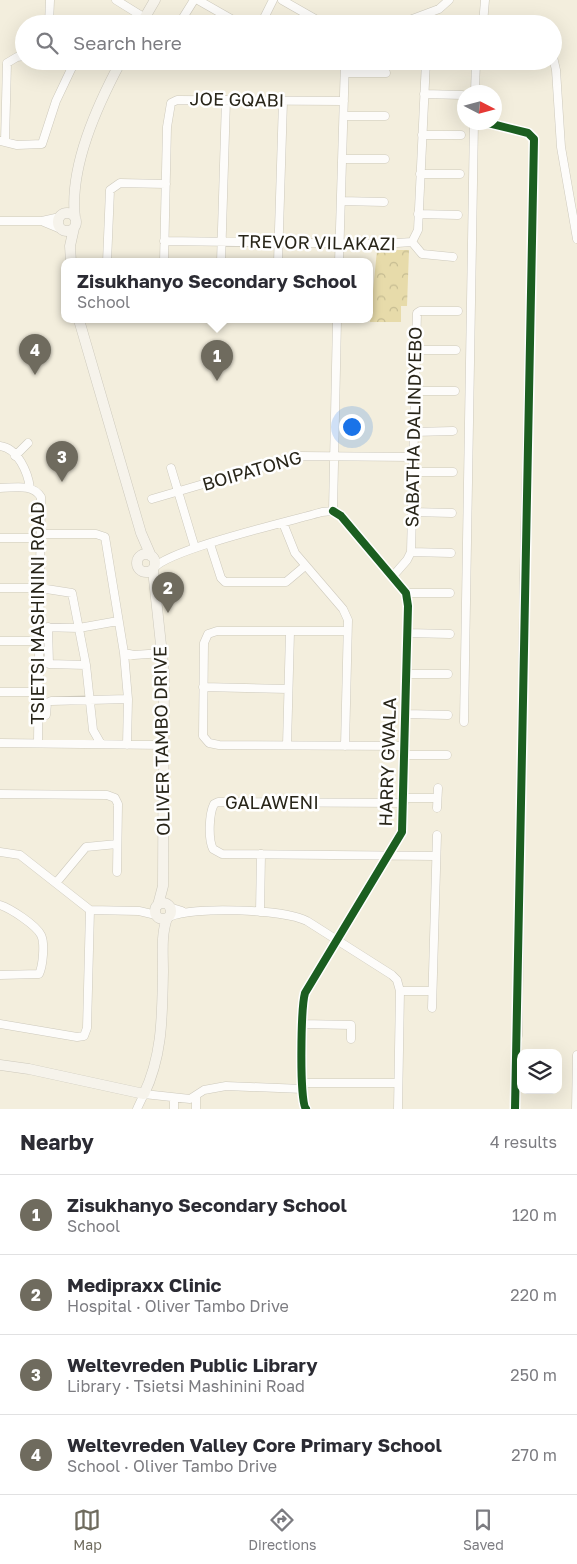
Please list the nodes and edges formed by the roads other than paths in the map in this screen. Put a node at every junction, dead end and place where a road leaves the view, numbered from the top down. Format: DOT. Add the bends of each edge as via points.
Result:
graph roads {
  1 [pos="50,0"];
  2 [pos="116,0"];
  3 [pos="155,0"];
  4 [pos="192,0"];
  5 [pos="198,0"];
  6 [pos="273,0"];
  7 [pos="282,0"];
  8 [pos="449,0"];
  9 [pos="485,0"];
  10 [pos="49,15"];
  11 [pos="135,15"];
  12 [pos="146,15"];
  13 [pos="184,15"];
  14 [pos="224,15"];
  15 [pos="266,15"];
  16 [pos="308,15"];
  17 [pos="425,15"];
  18 [pos="484,15"];
  19 [pos="3,61"];
  20 [pos="71,70"];
  21 [pos="117,70"];
  22 [pos="425,70"];
  23 [pos="476,70"];
  24 [pos="556,70"];
  25 [pos="345,73"];
  26 [pos="386,73"];
  27 [pos="475,85"];
  28 [pos="424,94"];
  29 [pos="457,95"];
  30 [pos="226,100"];
  31 [pos="283,101"];
  32 [pos="344,101"];
  33 [pos="344,116"];
  34 [pos="385,116"];
  35 [pos="502,126"];
  36 [pos="474,130"];
  37 [pos="422,135"];
  38 [pos="461,136"];
  39 [pos="3,141"];
  40 [pos="342,158"];
  41 [pos="385,159"];
  42 [pos="420,174"];
  43 [pos="460,174"];
  44 [pos="166,184"];
  45 [pos="74,193"];
  46 [pos="341,201"];
  47 [pos="384,202"];
  48 [pos="418,214"];
  49 [pos="458,215"];
  50 [pos="61,216"];
  51 [pos="0,221"];
  52 [pos="42,221"];
  53 [pos="74,223"];
  54 [pos="62,229"];
  55 [pos="577,240"];
  56 [pos="164,241"];
  57 [pos="221,242"];
  58 [pos="412,242"];
  59 [pos="278,243"];
  60 [pos="339,244"];
  61 [pos="70,251"];
  62 [pos="453,257"];
  63 [pos="71,258"];
  64 [pos="107,258"];
  65 [pos="164,258"];
  66 [pos="221,258"];
  67 [pos="278,258"];
  68 [pos="338,258"];
  69 [pos="458,310"];
  70 [pos="80,323"];
  71 [pos="337,323"];
  72 [pos="415,350"];
  73 [pos="456,350"];
  74 [pos="414,391"];
  75 [pos="455,391"];
  76 [pos="453,431"];
  77 [pos="414,432"];
  78 [pos="28,443"];
  79 [pos="0,446"];
  80 [pos="15,456"];
  81 [pos="334,456"];
  82 [pos="413,456"];
  83 [pos="171,468"];
  84 [pos="413,472"];
  85 [pos="453,472"];
  86 [pos="0,488"];
  87 [pos="30,488"];
  88 [pos="178,492"];
  89 [pos="152,499"];
  90 [pos="333,511"];
  91 [pos="412,512"];
  92 [pos="452,513"];
  93 [pos="283,523"];
  94 [pos="140,533"];
  95 [pos="41,536"];
  96 [pos="0,538"];
  97 [pos="210,544"];
  98 [pos="195,548"];
  99 [pos="411,552"];
  100 [pos="451,553"];
  101 [pos="152,556"];
  102 [pos="170,557"];
  103 [pos="139,558"];
  104 [pos="305,566"];
  105 [pos="154,569"];
  106 [pos="142,571"];
  107 [pos="393,576"];
  108 [pos="0,588"];
  109 [pos="40,588"];
  110 [pos="406,593"];
  111 [pos="450,594"];
  112 [pos="155,596"];
  113 [pos="118,621"];
  114 [pos="39,627"];
  115 [pos="48,627"];
  116 [pos="79,628"];
  117 [pos="348,631"];
  118 [pos="290,632"];
  119 [pos="407,633"];
  120 [pos="450,634"];
  121 [pos="0,640"];
  122 [pos="39,641"];
  123 [pos="124,653"];
  124 [pos="163,653"];
  125 [pos="86,665"];
  126 [pos="407,674"];
  127 [pos="448,674"];
  128 [pos="204,687"];
  129 [pos="288,688"];
  130 [pos="0,692"];
  131 [pos="39,692"];
  132 [pos="128,699"];
  133 [pos="92,701"];
  134 [pos="406,714"];
  135 [pos="46,715"];
  136 [pos="448,715"];
  137 [pos="464,722"];
  138 [pos="0,743"];
  139 [pos="38,744"];
  140 [pos="101,744"];
  141 [pos="127,745"];
  142 [pos="165,746"];
  143 [pos="287,746"];
  144 [pos="345,746"];
  145 [pos="405,746"];
  146 [pos="405,755"];
  147 [pos="447,755"];
  148 [pos="438,788"];
  149 [pos="0,794"];
  150 [pos="438,798"];
  151 [pos="404,800"];
  152 [pos="437,808"];
  153 [pos="437,835"];
  154 [pos="117,844"];
  155 [pos="0,852"];
  156 [pos="261,854"];
  157 [pos="390,854"];
  158 [pos="436,856"];
  159 [pos="117,872"];
  160 [pos="56,883"];
  161 [pos="0,905"];
  162 [pos="90,910"];
  163 [pos="163,911"];
  164 [pos="260,912"];
  165 [pos="337,940"];
  166 [pos="0,975"];
  167 [pos="400,991"];
  168 [pos="432,991"];
  169 [pos="432,1008"];
  170 [pos="0,1024"];
  171 [pos="302,1024"];
  172 [pos="351,1039"];
  173 [pos="577,1055"];
  174 [pos="0,1065"];
  175 [pos="398,1083"];
  176 [pos="303,1086"];
  177 [pos="144,1094"];
  178 [pos="196,1096"];
  179 [pos="174,1098"];
  180 [pos="305,1107"];
  181 [pos="137,1109"];
  182 [pos="174,1109"];
  183 [pos="196,1109"];
  184 [pos="398,1109"];
  185 [pos="515,1109"];
  186 [pos="576,1109"];
  1 -- 10 [label="street"];
  2 -- 11 [label="street"];
  3 -- 12 [label="street"];
  4 -- 13 [label="street"];
  5 -- 14 [label="street"];
  6 -- 15 [label="street"];
  7 -- 16 [label="street"];
  8 -- 17 [label="street" via="444,7"];
  9 -- 18 [label="street"];
  19 -- 39 [label="street"];
  20 -- 39 [label="street" via="56,101 42,144 17,145"];
  21 -- 45 [label="street" via="89,132"];
  22 -- 28 [label="street"];
  23 -- 27 [label="street"];
  24 -- 55 [label="street" via="562,155"];
  25 -- 26 [label="street"];
  25 -- 32 [label="street"];
  28 -- 29 [label="street"];
  28 -- 37 [label="street"];
  30 -- 31 [label="street, JOE GQABI"];
  30 -- 44 [label="street, JOE GQABI" via="176,100 171,103 167,127"];
  30 -- 57 [label="street"];
  31 -- 32 [label="street, JOE GQABI"];
  31 -- 59 [label="street"];
  32 -- 33 [label="street"];
  33 -- 34 [label="street"];
  33 -- 40 [label="street"];
  35 -- 185 [label="street" via="528,133 534,139"];
  36 -- 137 [label="street"];
  37 -- 38 [label="street"];
  37 -- 42 [label="street"];
  40 -- 41 [label="street"];
  40 -- 46 [label="street"];
  42 -- 43 [label="street"];
  42 -- 48 [label="street"];
  44 -- 56 [label="street, JOE GQABI"];
  44 -- 64 [label="street" via="120,183 110,190"];
  45 -- 50 [label="street"];
  45 -- 53 [label="street"];
  46 -- 47 [label="street"];
  46 -- 60 [label="street"];
  48 -- 49 [label="street"];
  48 -- 58 [label="street" via="417,235"];
  50 -- 52 [label="street"];
  50 -- 53 [label="street" via="69,214"];
  50 -- 54 [label="street" via="58,222"];
  51 -- 52 [label="street"];
  52 -- 54 [label="street"];
  53 -- 54 [label="street" via="70,231"];
  53 -- 61 [label="street"];
  54 -- 61 [label="street"];
  56 -- 57 [label="street, TREVOR VILAKAZI"];
  56 -- 65 [label="street, JOE GQABI"];
  57 -- 59 [label="street, TREVOR VILAKAZI"];
  57 -- 66 [label="street"];
  58 -- 60 [label="street, TREVOR VILAKAZI"];
  58 -- 62 [label="street" via="422,254"];
  59 -- 60 [label="street, TREVOR VILAKAZI"];
  59 -- 67 [label="street"];
  60 -- 68 [label="street"];
  61 -- 63 [label="street"];
  69 -- 72 [label="street, SABATHA DALINDYEBO" via="418,312"];
  70 -- 94 [label="street"];
  71 -- 81 [label="street"];
  72 -- 73 [label="street"];
  72 -- 74 [label="street, SABATHA DALINDYEBO"];
  74 -- 75 [label="street"];
  74 -- 77 [label="street, SABATHA DALINDYEBO"];
  76 -- 77 [label="street"];
  77 -- 82 [label="street, SABATHA DALINDYEBO"];
  78 -- 80 [label="street"];
  79 -- 80 [label="street"];
  80 -- 87 [label="street" via="27,472"];
  81 -- 82 [label="street, BOIPATONG"];
  81 -- 88 [label="street, BOIPATONG" via="299,456"];
  81 -- 90 [label="street"];
  82 -- 84 [label="street, SABATHA DALINDYEBO"];
  83 -- 88 [label="street"];
  84 -- 85 [label="street"];
  84 -- 91 [label="street, SABATHA DALINDYEBO"];
  86 -- 87 [label="street"];
  87 -- 95 [label="street, TSIETSI MASHININI ROAD" via="41,497"];
  88 -- 89 [label="street, BOIPATONG"];
  88 -- 98 [label="street"];
  90 -- 93 [label="street"];
  90 -- 107 [label="street"];
  91 -- 92 [label="street"];
  91 -- 99 [label="street, SABATHA DALINDYEBO"];
  93 -- 97 [label="street"];
  93 -- 104 [label="street" via="292,548"];
  94 -- 101 [label="street"];
  94 -- 103 [label="street"];
  95 -- 96 [label="street"];
  95 -- 109 [label="street, TSIETSI MASHININI ROAD"];
  95 -- 113 [label="street" via="96,534 105,537"];
  97 -- 98 [label="street"];
  97 -- 104 [label="street" via="225,582 281,582 290,580"];
  98 -- 102 [label="street"];
  99 -- 100 [label="street"];
  99 -- 107 [label="street, SABATHA DALINDYEBO"];
  101 -- 102 [label="street"];
  101 -- 103 [label="street" via="144,554"];
  101 -- 105 [label="street"];
  102 -- 105 [label="street"];
  103 -- 106 [label="street" via="138,566"];
  104 -- 117 [label="street" via="346,613"];
  105 -- 106 [label="street"];
  105 -- 112 [label="street, OLIVER TAMBO DRIVE"];
  106 -- 112 [label="street, OLIVER TAMBO DRIVE"];
  107 -- 110 [label="street"];
  108 -- 109 [label="street"];
  109 -- 114 [label="street, TSIETSI MASHININI ROAD"];
  109 -- 116 [label="street" via="72,593"];
  110 -- 111 [label="street"];
  110 -- 119 [label="street, HARRY GWALA"];
  112 -- 124 [label="street, OLIVER TAMBO DRIVE"];
  113 -- 116 [label="street"];
  113 -- 123 [label="street"];
  114 -- 115 [label="street"];
  114 -- 122 [label="street, TSIETSI MASHININI ROAD"];
  115 -- 116 [label="street"];
  115 -- 125 [label="street" via="47,661 50,664"];
  116 -- 125 [label="street"];
  117 -- 118 [label="street"];
  117 -- 144 [label="street"];
  118 -- 128 [label="street" via="217,631 208,634 204,642"];
  118 -- 129 [label="street"];
  119 -- 120 [label="street"];
  119 -- 126 [label="street, HARRY GWALA"];
  121 -- 122 [label="street"];
  122 -- 131 [label="street, TSIETSI MASHININI ROAD"];
  123 -- 124 [label="street"];
  123 -- 132 [label="street"];
  124 -- 142 [label="street, OLIVER TAMBO DRIVE"];
  125 -- 133 [label="street"];
  126 -- 127 [label="street"];
  126 -- 134 [label="street, HARRY GWALA"];
  128 -- 129 [label="street"];
  128 -- 143 [label="street" via="202,731 205,741 219,745"];
  129 -- 143 [label="street"];
  130 -- 131 [label="street"];
  131 -- 139 [label="street, TSIETSI MASHININI ROAD"];
  132 -- 133 [label="street"];
  132 -- 141 [label="street"];
  133 -- 135 [label="street" via="49,702"];
  133 -- 140 [label="street" via="93,730"];
  134 -- 136 [label="street"];
  134 -- 145 [label="street, HARRY GWALA"];
  138 -- 139 [label="street"];
  139 -- 140 [label="street"];
  140 -- 141 [label="street"];
  141 -- 142 [label="street"];
  142 -- 163 [label="street, OLIVER TAMBO DRIVE"];
  143 -- 144 [label="street"];
  144 -- 145 [label="street"];
  145 -- 146 [label="street, HARRY GWALA"];
  146 -- 147 [label="street"];
  146 -- 151 [label="street, HARRY GWALA"];
  148 -- 150 [label="street"];
  149 -- 154 [label="street" via="107,795 115,798 118,804"];
  150 -- 151 [label="street"];
  150 -- 152 [label="street"];
  151 -- 156 [label="street, GALAWENI" via="214,804 213,849 222,854"];
  151 -- 157 [label="street, HARRY GWALA" via="402,832"];
  153 -- 158 [label="street"];
  154 -- 159 [label="street"];
  154 -- 160 [label="street" via="86,847"];
  155 -- 160 [label="street" via="20,855"];
  156 -- 157 [label="street, GALAWENI"];
  156 -- 164 [label="street"];
  157 -- 158 [label="street, GALAWENI"];
  157 -- 165 [label="street, HARRY GWALA"];
  158 -- 168 [label="street"];
  160 -- 162 [label="street"];
  161 -- 166 [label="street" via="31,925 42,938 39,974"];
  162 -- 163 [label="street"];
  162 -- 170 [label="street" via="87,1028 84,1036"];
  163 -- 164 [label="street"];
  163 -- 177 [label="street, OLIVER TAMBO DRIVE" via="161,1040"];
  164 -- 165 [label="street" via="300,918"];
  165 -- 167 [label="street" via="392,974"];
  165 -- 171 [label="street, HARRY GWALA" via="305,993"];
  167 -- 168 [label="street"];
  167 -- 175 [label="street"];
  168 -- 169 [label="street"];
  171 -- 172 [label="street" via="351,1025"];
  171 -- 176 [label="street, HARRY GWALA"];
  173 -- 186 [label="street"];
  174 -- 177 [label="street"];
  175 -- 176 [label="street"];
  175 -- 184 [label="street"];
  176 -- 178 [label="street" via="226,1086 204,1090"];
  176 -- 180 [label="street, HARRY GWALA"];
  177 -- 179 [label="street"];
  177 -- 181 [label="street"];
  178 -- 179 [label="street"];
  178 -- 183 [label="street"];
  179 -- 182 [label="street"];
}
